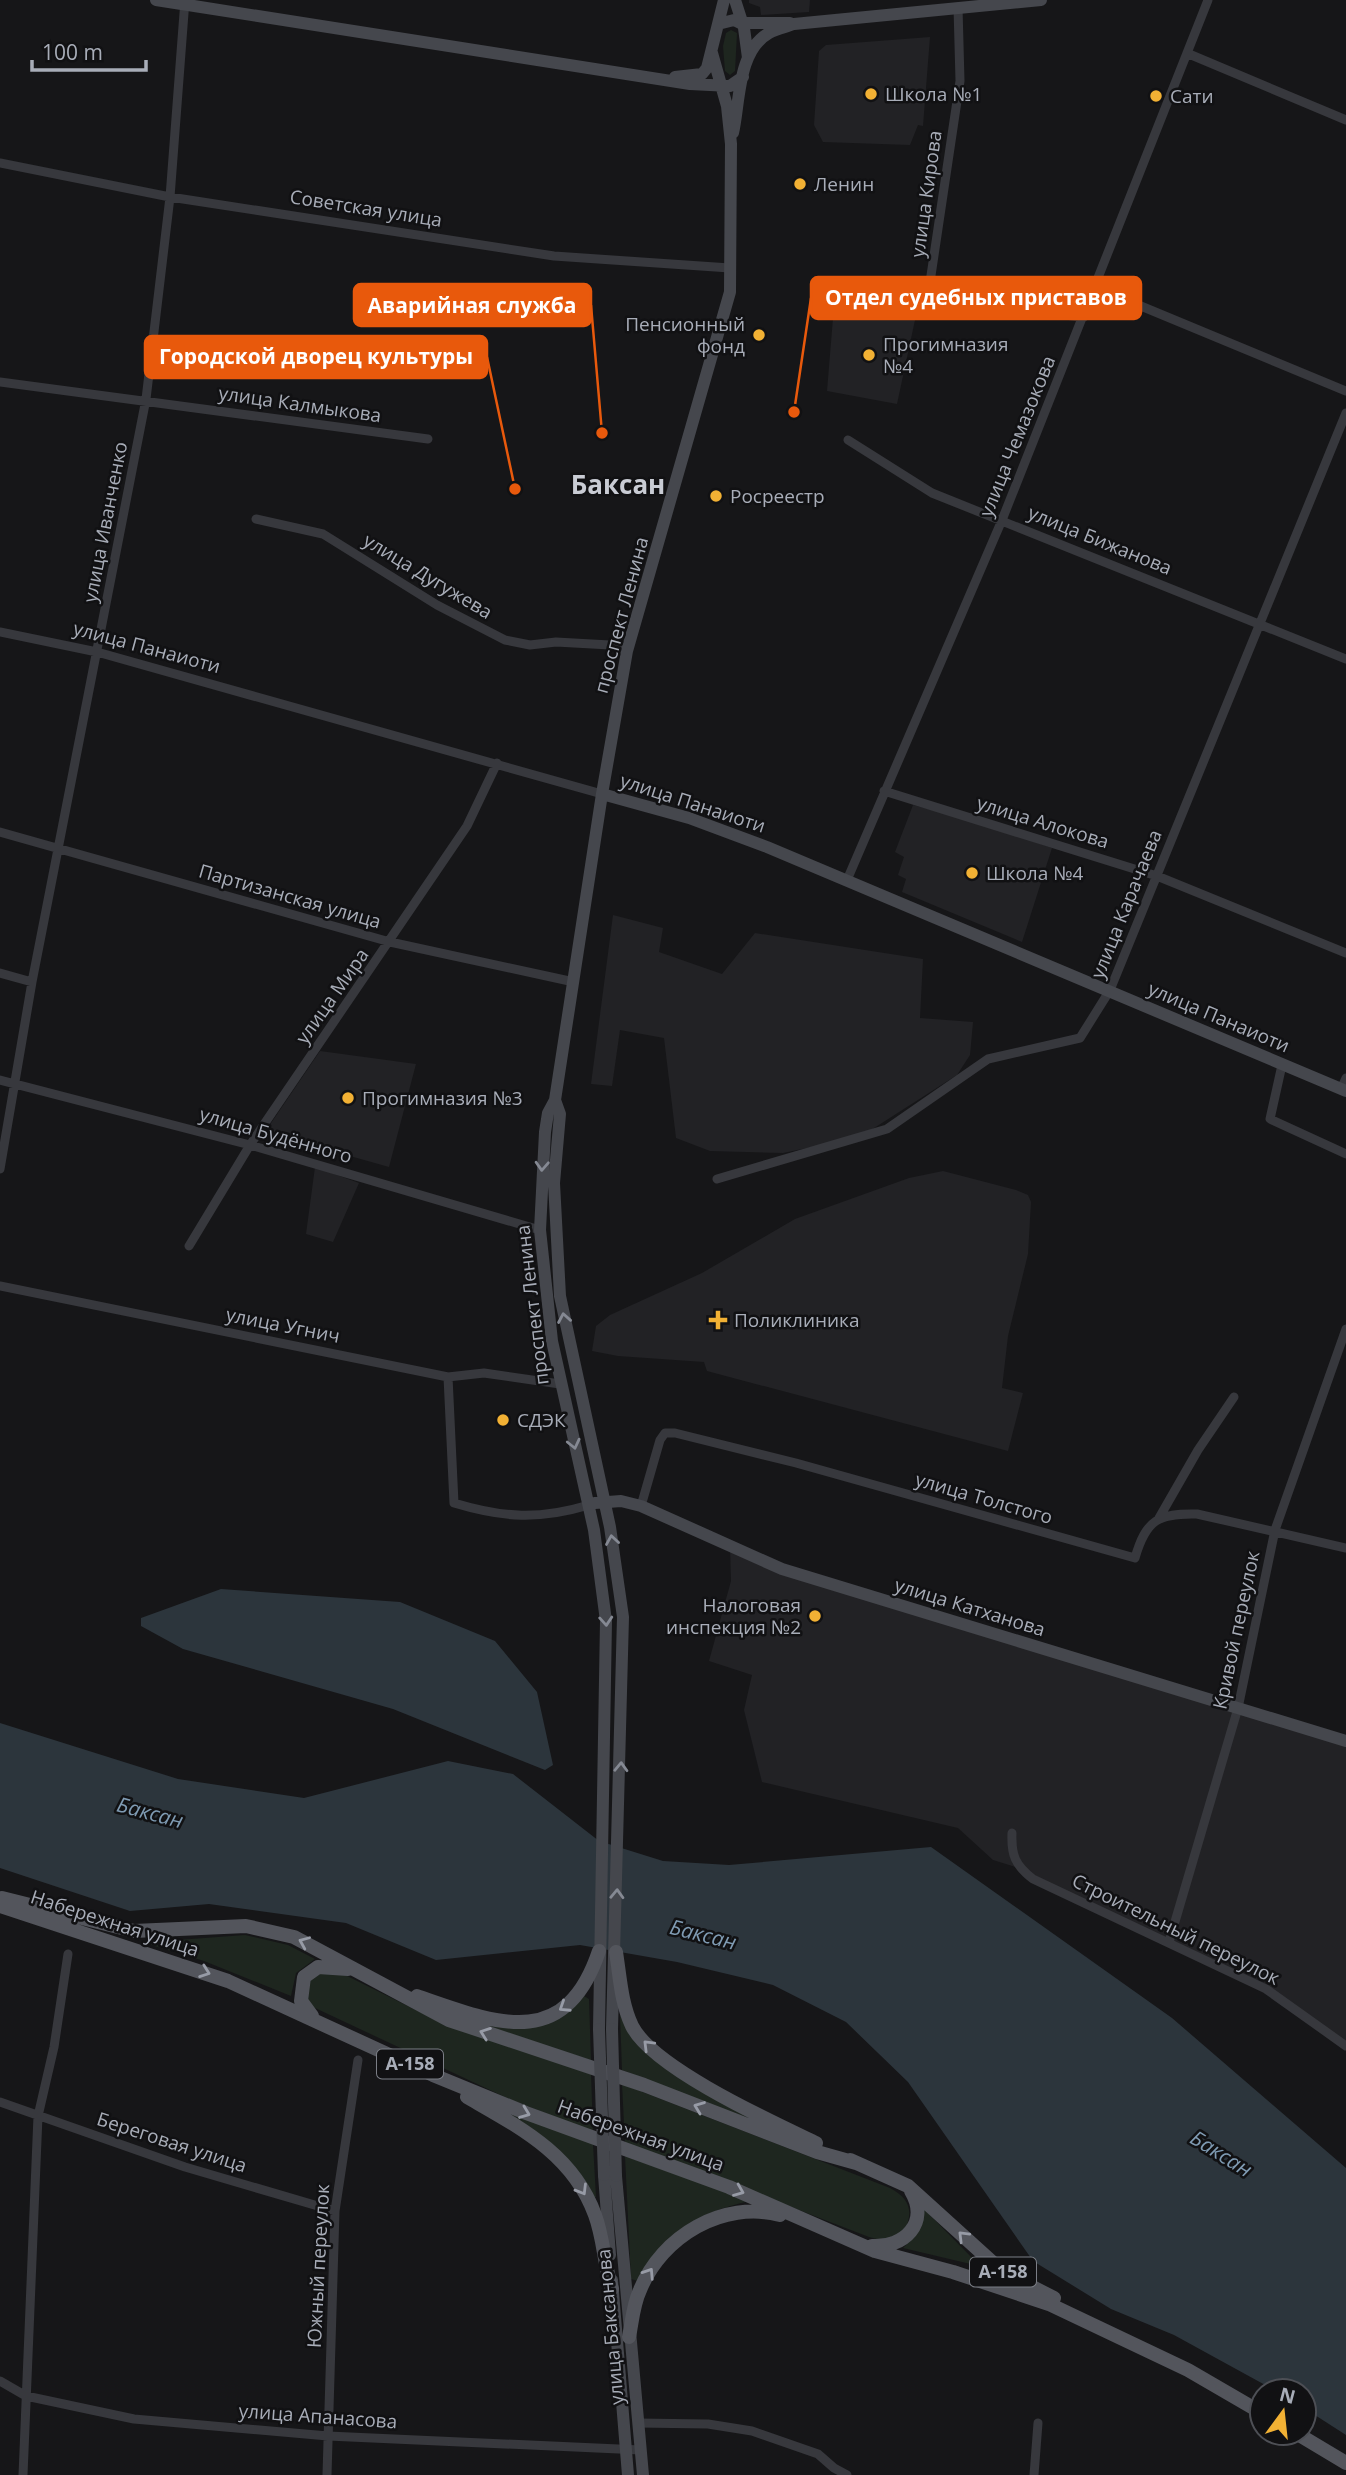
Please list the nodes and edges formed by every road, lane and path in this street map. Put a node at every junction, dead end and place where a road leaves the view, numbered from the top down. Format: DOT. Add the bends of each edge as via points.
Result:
graph roads {
  1 [pos="156,0"];
  2 [pos="724,0"];
  3 [pos="1041,0"];
  4 [pos="1208,0"];
  5 [pos="185,2"];
  6 [pos="736,3"];
  7 [pos="958,7"];
  8 [pos="761,22"];
  9 [pos="740,23"];
  10 [pos="718,24"];
  11 [pos="794,24"];
  12 [pos="712,53"];
  13 [pos="1189,54"];
  14 [pos="748,62"];
  15 [pos="743,76"];
  16 [pos="658,77"];
  17 [pos="722,83"];
  18 [pos="706,86"];
  19 [pos="727,106"];
  20 [pos="1346,120"];
  21 [pos="731,144"];
  22 [pos="0,163"];
  23 [pos="170,197"];
  24 [pos="730,268"];
  25 [pos="1096,287"];
  26 [pos="1084,317"];
  27 [pos="0,382"];
  28 [pos="1346,390"];
  29 [pos="146,400"];
  30 [pos="1346,413"];
  31 [pos="428,439"];
  32 [pos="848,440"];
  33 [pos="256,519"];
  34 [pos="1002,520"];
  35 [pos="1260,623"];
  36 [pos="0,632"];
  37 [pos="627,651"];
  38 [pos="97,652"];
  39 [pos="1346,659"];
  40 [pos="498,763"];
  41 [pos="884,791"];
  42 [pos="602,794"];
  43 [pos="0,832"];
  44 [pos="60,850"];
  45 [pos="1157,876"];
  46 [pos="847,880"];
  47 [pos="390,943"];
  48 [pos="1346,953"];
  49 [pos="0,973"];
  50 [pos="32,982"];
  51 [pos="574,982"];
  52 [pos="1110,990"];
  53 [pos="1282,1065"];
  54 [pos="0,1080"];
  55 [pos="14,1084"];
  56 [pos="1344,1086"];
  57 [pos="555,1100"];
  58 [pos="250,1145"];
  59 [pos="1346,1154"];
  60 [pos="0,1169"];
  61 [pos="717,1179"];
  62 [pos="540,1230"];
  63 [pos="189,1246"];
  64 [pos="0,1286"];
  65 [pos="1346,1329"];
  66 [pos="448,1377"];
  67 [pos="560,1384"];
  68 [pos="1234,1397"];
  69 [pos="604,1502"];
  70 [pos="589,1504"];
  71 [pos="641,1506"];
  72 [pos="1159,1518"];
  73 [pos="1275,1530"];
  74 [pos="1346,1548"];
  75 [pos="1238,1708"];
  76 [pos="1346,1741"];
  77 [pos="1012,1833"];
  78 [pos="0,1897"];
  79 [pos="0,1906"];
  80 [pos="1169,1942"];
  81 [pos="599,1951"];
  82 [pos="616,1952"];
  83 [pos="68,1954"];
  84 [pos="366,1974"];
  85 [pos="386,1985"];
  86 [pos="315,2019"];
  87 [pos="606,2029"];
  88 [pos="1346,2046"];
  89 [pos="358,2060"];
  90 [pos="433,2075"];
  91 [pos="0,2102"];
  92 [pos="38,2116"];
  93 [pos="856,2163"];
  94 [pos="610,2176"];
  95 [pos="908,2186"];
  96 [pos="335,2211"];
  97 [pos="818,2226"];
  98 [pos="860,2245"];
  99 [pos="612,2289"];
  100 [pos="629,2337"];
  101 [pos="1167,2359"];
  102 [pos="0,2381"];
  103 [pos="26,2396"];
  104 [pos="1248,2405"];
  105 [pos="638,2423"];
  106 [pos="1038,2423"];
  107 [pos="328,2436"];
  108 [pos="1318,2446"];
  109 [pos="641,2450"];
  110 [pos="626,2451"];
  111 [pos="1346,2463"];
  112 [pos="23,2475"];
  113 [pos="327,2475"];
  114 [pos="628,2475"];
  115 [pos="643,2475"];
  116 [pos="847,2475"];
  117 [pos="1034,2475"];
  1 -- 5 [label="main road"];
  2 -- 10 [label="main road"];
  3 -- 7 [label="main road"];
  4 -- 13 [label="street, улица Чемазокова"];
  5 -- 16 [label="main road"];
  5 -- 23 [label="street, улица Иванченко"];
  6 -- 8 [label="main road" via="746,15"];
  6 -- 9 [label="main road"];
  7 -- 11 [label="main road"];
  7 -- 26 [label="street, улица Кирова" via="960,81 926,309 930,315"];
  8 -- 9 [label="main road"];
  8 -- 11 [label="main road"];
  9 -- 10 [label="main road" via="727,20"];
  9 -- 14 [label="main road"];
  10 -- 12 [label="main road"];
  11 -- 14 [label="main road" via="762,38"];
  12 -- 16 [label="main road" via="702,74"];
  12 -- 17 [label="main road"];
  13 -- 20 [label="street"];
  13 -- 25 [label="street, улица Чемазокова"];
  14 -- 15 [label="main road"];
  15 -- 17 [label="main road" via="730,86"];
  15 -- 21 [label="main road"];
  16 -- 18 [label="main road"];
  17 -- 18 [label="main road"];
  17 -- 19 [label="main road"];
  18 -- 19 [label="main road" via="721,93"];
  19 -- 21 [label="main road"];
  21 -- 24 [label="main road, проспект Ленина"];
  22 -- 23 [label="street, Советская улица"];
  23 -- 24 [label="street, Советская улица" via="554,256"];
  23 -- 29 [label="street, улица Иванченко"];
  24 -- 37 [label="main road, проспект Ленина" via="721,334"];
  25 -- 26 [label="street, улица Чемазокова"];
  25 -- 28 [label="street"];
  26 -- 34 [label="street, улица Чемазокова"];
  27 -- 29 [label="street, улица Калмыкова"];
  29 -- 31 [label="street, улица Калмыкова"];
  29 -- 38 [label="street, улица Иванченко"];
  30 -- 35 [label="street, улица Карачаева"];
  32 -- 34 [label="street, улица Бижанова" via="932,493"];
  33 -- 37 [label="street, улица Дугужева" via="323,534 437,605 505,640 530,645 610,645"];
  34 -- 35 [label="street, улица Бижанова"];
  34 -- 41 [label="street, улица Чемазокова"];
  35 -- 39 [label="street, улица Бижанова"];
  35 -- 45 [label="street, улица Карачаева"];
  36 -- 38 [label="street, улица Панаиоти"];
  37 -- 42 [label="main road, проспект Ленина"];
  38 -- 40 [label="street, улица Панаиоти"];
  38 -- 44 [label="street, улица Иванченко"];
  40 -- 42 [label="street, улица Панаиоти"];
  40 -- 47 [label="street, улица Мира" via="467,827"];
  41 -- 45 [label="street, улица Алокова"];
  41 -- 46 [label="street, улица Чемазокова"];
  42 -- 46 [label="main road, улица Панаиоти" via="689,818"];
  42 -- 51 [label="main road, проспект Ленина"];
  43 -- 44 [label="street, Партизанская улица"];
  44 -- 47 [label="street, Партизанская улица"];
  44 -- 50 [label="street, улица Иванченко"];
  45 -- 48 [label="street, улица Алокова"];
  45 -- 52 [label="street, улица Карачаева"];
  46 -- 52 [label="main road, улица Панаиоти"];
  47 -- 51 [label="street, Партизанская улица"];
  47 -- 58 [label="street, улица Мира"];
  49 -- 50 [label="street"];
  50 -- 55 [label="street, улица Иванченко"];
  51 -- 57 [label="main road, проспект Ленина"];
  52 -- 53 [label="main road, улица Панаиоти"];
  52 -- 61 [label="street, улица Карачаева" via="1080,1038 988,1059 887,1129"];
  53 -- 56 [label="main road, улица Панаиоти"];
  53 -- 59 [label="street" via="1270,1119"];
  54 -- 55 [label="street, улица Будённого"];
  55 -- 58 [label="street, улица Будённого"];
  55 -- 60 [label="street, улица Иванченко"];
  57 -- 62 [label="main road, проспект Ленина, one-way" via="545,1132"];
  69 -- 57 [label="main road, проспект Ленина, one-way" via="560,1296 554,1196 559,1114"];
  58 -- 62 [label="street, улица Будённого"];
  58 -- 63 [label="street, улица Мира"];
  62 -- 67 [label="main road, проспект Ленина"];
  64 -- 66 [label="street, улица Угнич"];
  65 -- 73 [label="street, Кривой переулок"];
  66 -- 67 [label="street, улица Угнич" via="484,1373"];
  66 -- 70 [label="street" via="454,1503 518,1517 554,1514"];
  67 -- 70 [label="main road, проспект Ленина, one-way"];
  68 -- 72 [label="street"];
  69 -- 70 [label="main road, улица Катханова"];
  69 -- 71 [label="main road, улица Катханова" via="621,1500"];
  82 -- 69 [label="main road, проспект Ленина, one-way" via="623,1617"];
  70 -- 81 [label="main road, проспект Ленина, one-way" via="606,1621"];
  71 -- 72 [label="street, улица Толстого" via="660,1440 665,1433 675,1433 1135,1558 1147,1526"];
  71 -- 75 [label="main road, улица Катханова" via="782,1569"];
  72 -- 73 [label="street" via="1198,1514"];
  73 -- 74 [label="street"];
  73 -- 75 [label="street, Кривой переулок"];
  75 -- 76 [label="main road, улица Катханова"];
  75 -- 80 [label="street, Кривой переулок"];
  77 -- 80 [label="street, Строительный переулок" via="1012,1855 1032,1879"];
  84 -- 78 [label="main road, А-158, one-way" via="318,1948 268,1930 246,1926 134,1931"];
  79 -- 86 [label="main road, Набережная улица / А-158, one-way" via="172,1961"];
  80 -- 88 [label="street, Строительный переулок" via="1266,1989"];
  81 -- 85 [label="main road, one-way" via="589,1980 574,2001 553,2014 524,2022 481,2017"];
  81 -- 87 [label="main road, проспект Ленина"];
  82 -- 87 [label="main road, проспект Ленина"];
  93 -- 82 [label="main road, one-way" via="716,2091 654,2052 633,2027"];
  83 -- 92 [label="street"];
  84 -- 85 [label="main road, А-158"];
  84 -- 86 [label="main road" via="338,1966 310,1971 300,1993 305,2009"];
  93 -- 85 [label="main road, А-158, one-way" via="449,2020"];
  86 -- 90 [label="main road, Набережная улица / А-158"];
  87 -- 94 [label="main road, bridge"];
  89 -- 96 [label="street, Южный переулок"];
  90 -- 97 [label="main road, Набережная улица / А-158, one-way" via="729,2187"];
  90 -- 99 [label="main road, one-way" via="526,2131 564,2163 595,2215"];
  91 -- 92 [label="street, Береговая улица"];
  92 -- 96 [label="street, Береговая улица" via="184,2167"];
  92 -- 103 [label="street"];
  93 -- 95 [label="main road, А-158"];
  94 -- 99 [label="main road, улица Баксанова"];
  94 -- 100 [label="main road, улица Баксанова"];
  95 -- 98 [label="main road" via="917,2206 912,2232 897,2244"];
  101 -- 95 [label="main road, А-158, one-way" via="1003,2272"];
  96 -- 107 [label="street, Южный переулок"];
  97 -- 98 [label="main road, Набережная улица / А-158"];
  100 -- 97 [label="main road, one-way" via="644,2281 669,2247 694,2228 751,2210"];
  98 -- 101 [label="main road, Набережная улица / А-158" via="1009,2289"];
  99 -- 110 [label="main road, улица Баксанова"];
  100 -- 105 [label="main road, улица Баксанова"];
  101 -- 104 [label="main road, Набережная улица / А-158"];
  102 -- 103 [label="street, улица Апанасова"];
  103 -- 107 [label="street, улица Апанасова" via="134,2419"];
  103 -- 112 [label="street"];
  105 -- 109 [label="main road, улица Баксанова"];
  105 -- 116 [label="street" via="708,2424 752,2431 818,2454"];
  106 -- 117 [label="street"];
  107 -- 110 [label="street, улица Апанасова"];
  107 -- 113 [label="street, Южный переулок"];
  108 -- 111 [label="main road"];
  109 -- 110 [label="street, улица Апанасова"];
  109 -- 115 [label="main road, улица Баксанова"];
  110 -- 114 [label="main road, улица Баксанова"];
}
